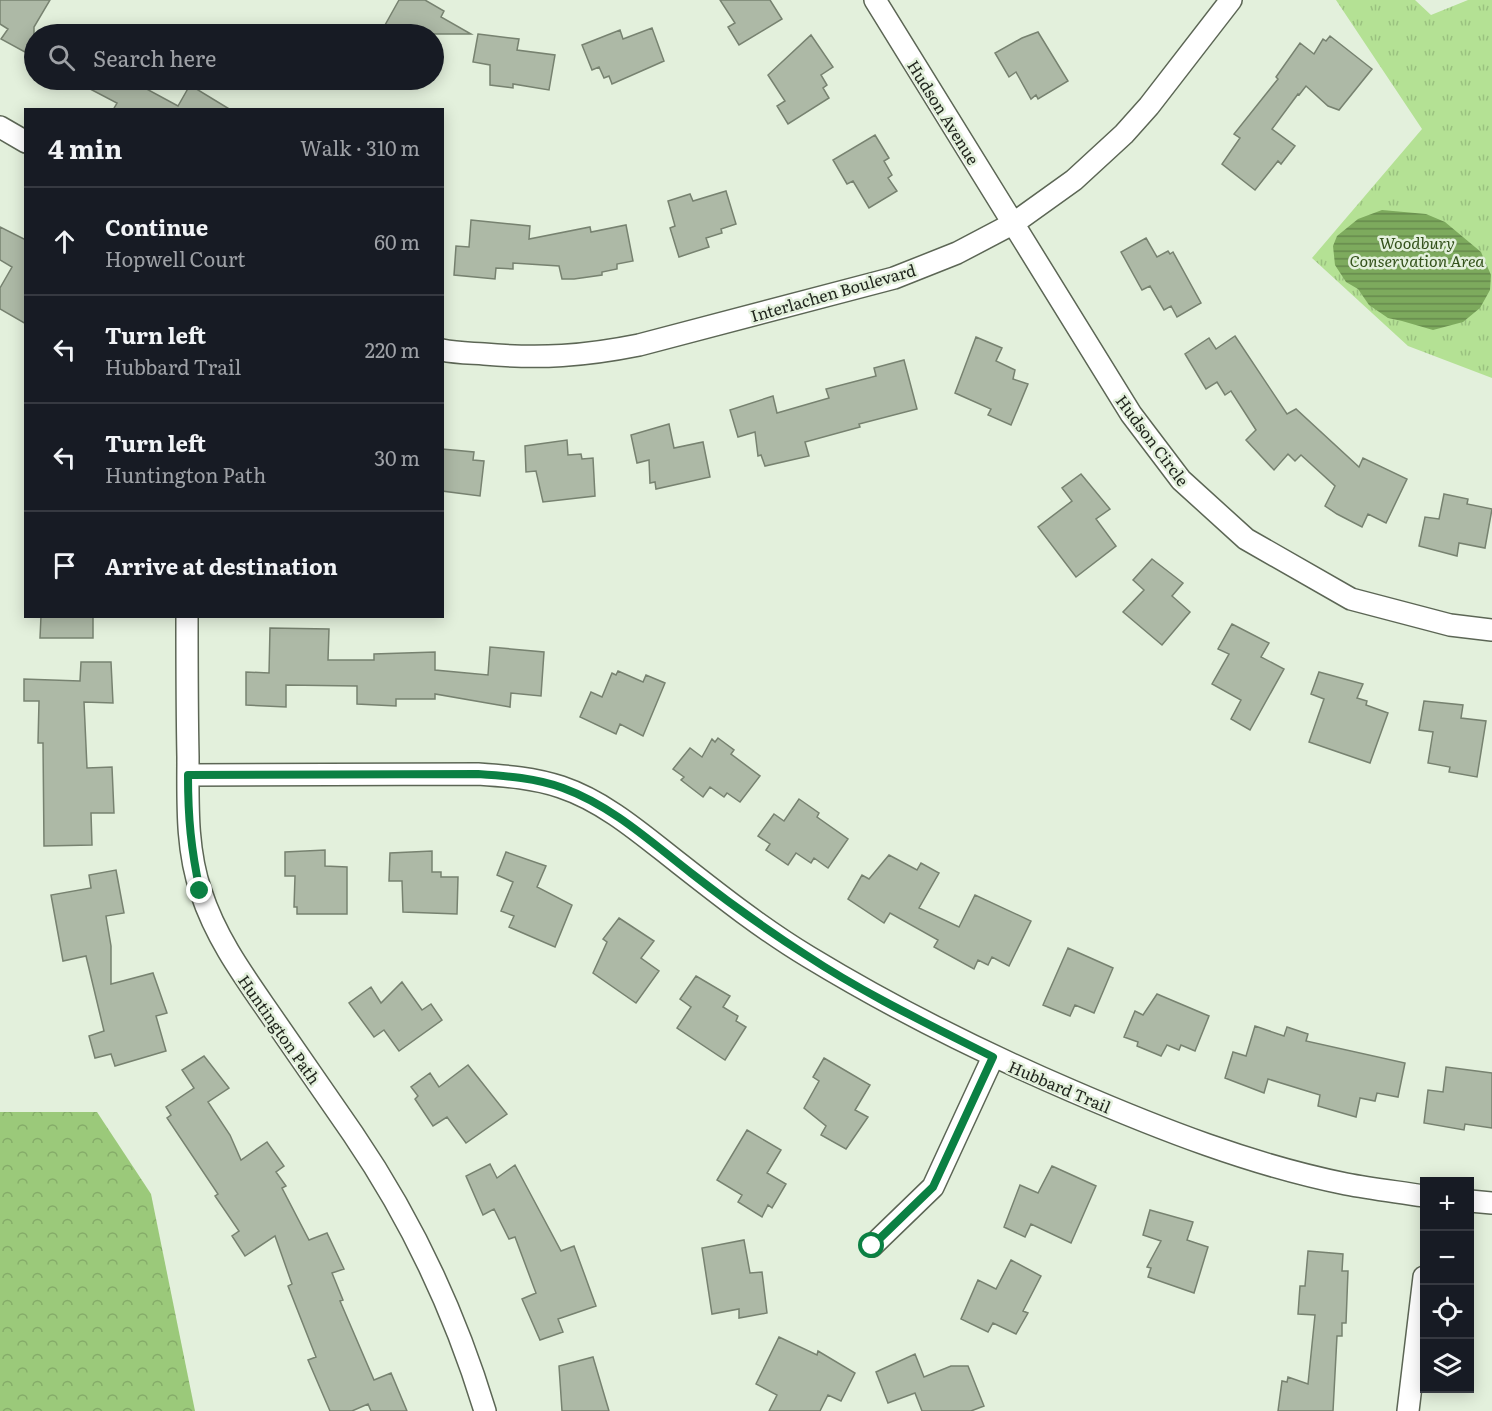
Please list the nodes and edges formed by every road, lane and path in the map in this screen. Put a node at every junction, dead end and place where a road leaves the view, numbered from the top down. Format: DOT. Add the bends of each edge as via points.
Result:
graph roads {
  1 [pos="875,0"];
  2 [pos="1232,0"];
  3 [pos="0,127"];
  4 [pos="24,141"];
  5 [pos="1014,223"];
  6 [pos="444,350"];
  7 [pos="187,618"];
  8 [pos="1492,630"];
  9 [pos="188,775"];
  10 [pos="993,1057"];
  11 [pos="1420,1195"];
  12 [pos="1474,1201"];
  13 [pos="1492,1203"];
  14 [pos="872,1246"];
  15 [pos="1424,1285"];
  16 [pos="485,1411"];
  17 [pos="1408,1411"];
  1 -- 5 [label="street, Hudson Avenue"];
  2 -- 5 [label="street, Interlachen Boulevard" via="1124,134 1074,180"];
  3 -- 4 [label="street"];
  5 -- 6 [label="street, Interlachen Boulevard" via="957,253 894,278 639,345 565,357"];
  5 -- 8 [label="street, Hudson Circle" via="1131,414 1180,480 1246,539 1351,599 1450,625"];
  7 -- 9 [label="street, Huntington Path"];
  9 -- 10 [label="street, Hubbard Trail" via="478,774 522,777 563,788 601,806 636,830 717,894 807,956 900,1010"];
  9 -- 16 [label="street, Huntington Path" via="191,851 200,891 217,933 396,1201 458,1329"];
  10 -- 11 [label="street, Hubbard Trail" via="1187,1138 1345,1184"];
  10 -- 14 [label="street" via="933,1187"];
  12 -- 13 [label="street"];
  15 -- 17 [label="street"];
}
